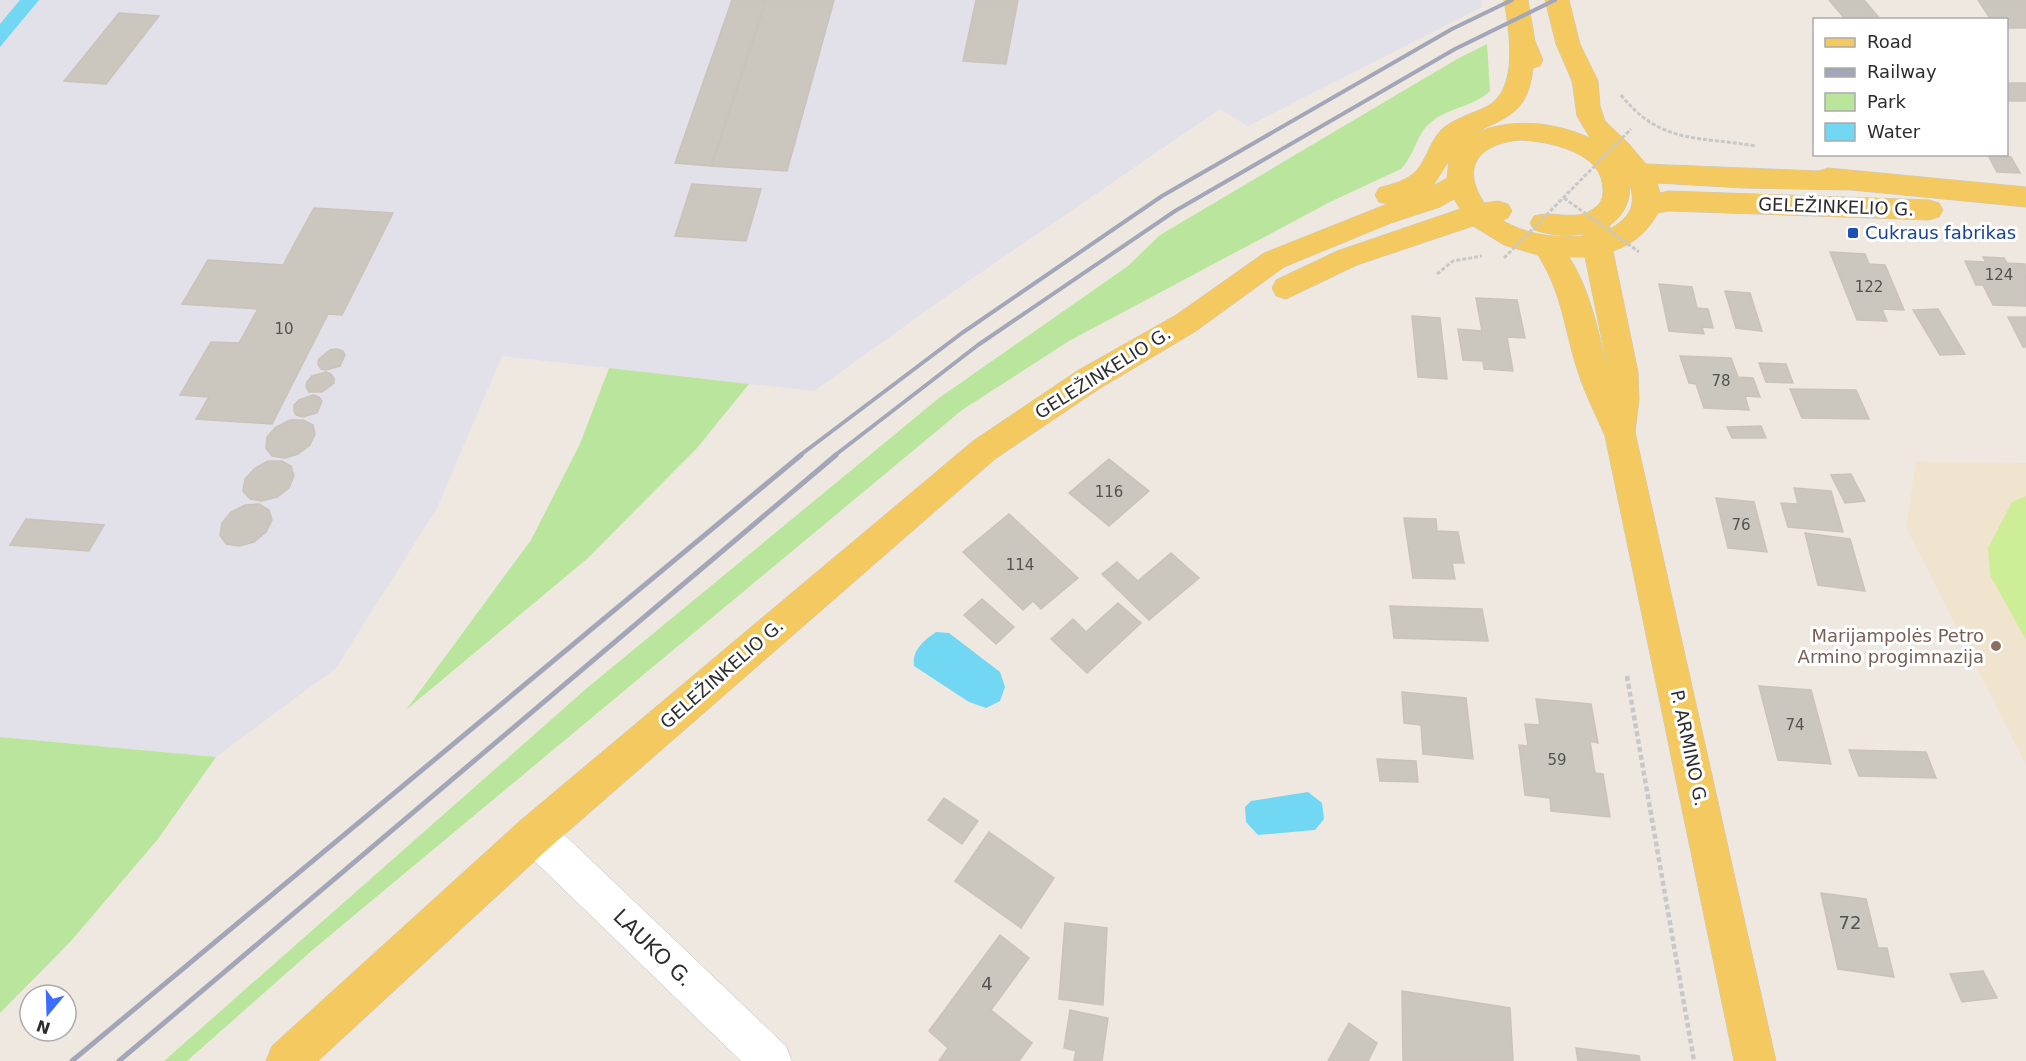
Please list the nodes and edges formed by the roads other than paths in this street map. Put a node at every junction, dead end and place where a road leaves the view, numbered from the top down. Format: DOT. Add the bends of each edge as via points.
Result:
graph roads {
  1 [pos="1516,0"];
  2 [pos="1557,0"];
  3 [pos="1523,41"];
  4 [pos="1568,44"];
  5 [pos="1525,131"];
  6 [pos="1570,139"];
  7 [pos="1624,154"];
  8 [pos="1460,183"];
  9 [pos="2026,197"];
  10 [pos="1647,205"];
  11 [pos="1477,214"];
  12 [pos="2026,215"];
  13 [pos="1597,233"];
  14 [pos="1504,246"];
  15 [pos="1547,246"];
  16 [pos="1274,260"];
  17 [pos="1286,288"];
  18 [pos="1186,323"];
  19 [pos="1621,436"];
  20 [pos="535,834"];
  21 [pos="287,1061"];
  22 [pos="771,1061"];
  23 [pos="1755,1061"];
  1 -- 3 [label="main road"];
  2 -- 4 [label="main road"];
  3 -- 5 [label="main road" via="1537,75 1537,91"];
  3 -- 16 [label="main road" via="1517,87 1505,108 1469,123 1451,136 1428,175 1414,186 1370,201 1318,227"];
  4 -- 6 [label="main road" via="1565,78"];
  4 -- 7 [label="main road" via="1585,79 1592,122"];
  5 -- 6 [label="main road"];
  5 -- 8 [label="main road" via="1498,134 1472,147 1460,168"];
  6 -- 7 [label="main road" via="1602,157"];
  7 -- 9 [label="main road, GELEŽINKELIO G." via="1729,179 1849,181"];
  7 -- 10 [label="main road" via="1644,184"];
  7 -- 13 [label="main road" via="1618,200"];
  8 -- 11 [label="main road"];
  8 -- 16 [label="main road, GELEŽINKELIO G." via="1430,200"];
  10 -- 12 [label="main road, GELEŽINKELIO G." via="1680,201"];
  10 -- 13 [label="main road" via="1632,228 1611,241"];
  11 -- 13 [label="main road, GELEŽINKELIO G." via="1504,210"];
  11 -- 14 [label="main road"];
  11 -- 17 [label="main road, GELEŽINKELIO G." via="1347,258"];
  13 -- 15 [label="main road" via="1574,248"];
  13 -- 19 [label="main road, P. ARMINO G." via="1601,274 1614,316 1623,374"];
  14 -- 15 [label="main road"];
  14 -- 17 [label="main road, GELEŽINKELIO G." via="1477,234 1358,271"];
  15 -- 19 [label="main road, P. ARMINO G." via="1565,274 1593,372"];
  16 -- 18 [label="main road, GELEŽINKELIO G."];
  17 -- 18 [label="main road, GELEŽINKELIO G."];
  18 -- 20 [label="main road, GELEŽINKELIO G." via="1088,380 984,450"];
  19 -- 23 [label="main road, P. ARMINO G."];
  20 -- 21 [label="main road, GELEŽINKELIO G."];
  20 -- 22 [label="street, LAUKO G."];
}
